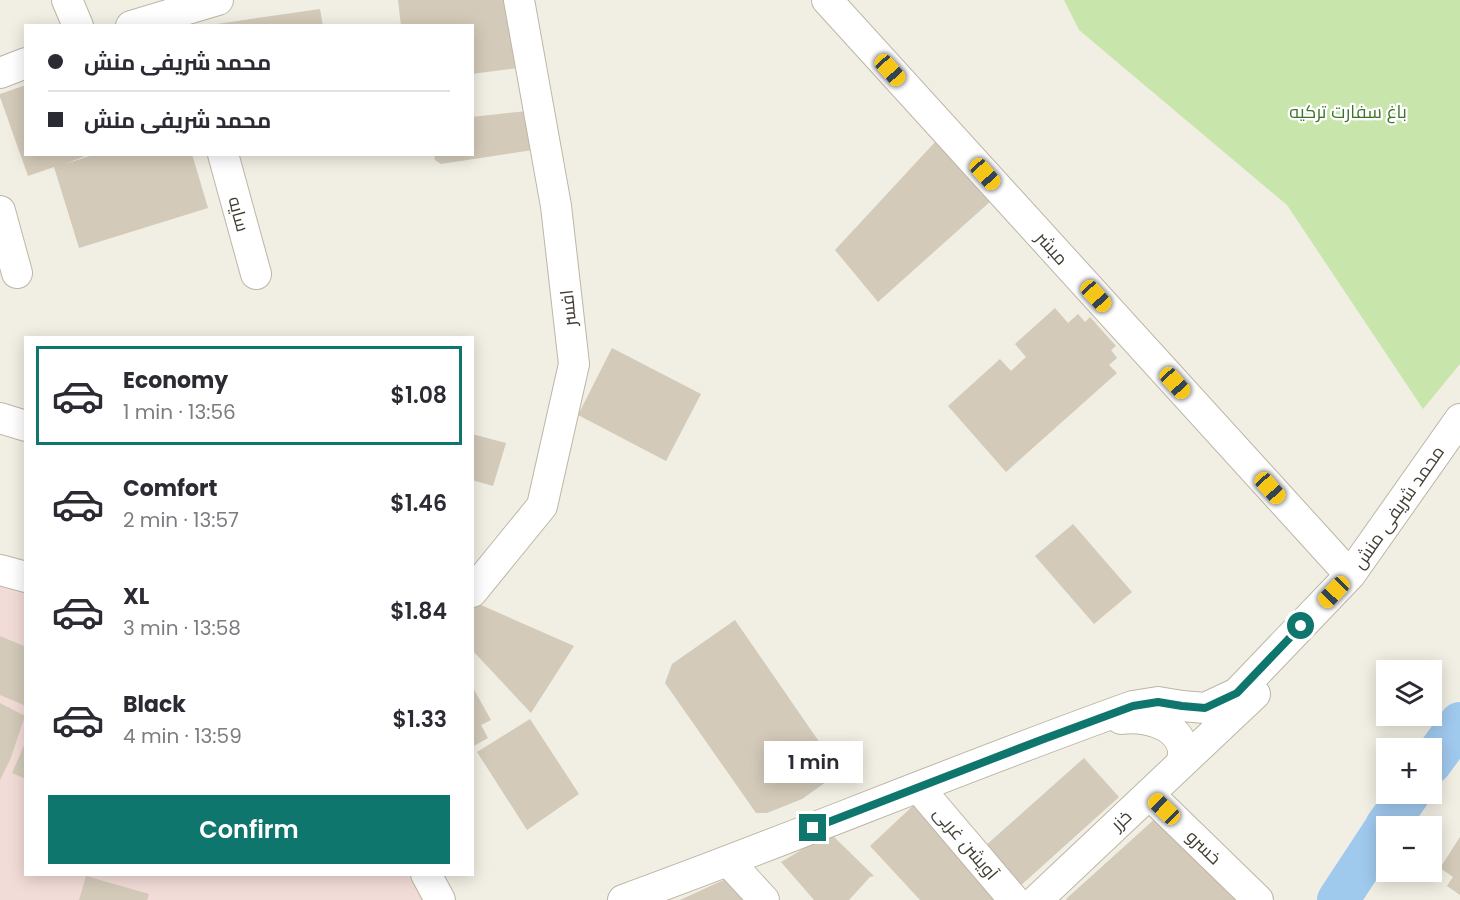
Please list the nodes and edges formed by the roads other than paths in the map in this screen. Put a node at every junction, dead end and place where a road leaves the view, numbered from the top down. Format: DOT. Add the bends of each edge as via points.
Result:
graph roads {
  1 [pos="67,0"];
  2 [pos="218,0"];
  3 [pos="519,0"];
  4 [pos="827,0"];
  5 [pos="186,18"];
  6 [pos="77,24"];
  7 [pos="145,24"];
  8 [pos="24,64"];
  9 [pos="0,73"];
  10 [pos="224,156"];
  11 [pos="0,211"];
  12 [pos="17,273"];
  13 [pos="256,274"];
  14 [pos="0,418"];
  15 [pos="1460,419"];
  16 [pos="24,425"];
  17 [pos="1460,450"];
  18 [pos="483,563"];
  19 [pos="0,570"];
  20 [pos="1350,575"];
  21 [pos="24,576"];
  22 [pos="474,587"];
  23 [pos="1258,691"];
  24 [pos="1082,724"];
  25 [pos="1181,764"];
  26 [pos="918,787"];
  27 [pos="1149,794"];
  28 [pos="729,862"];
  29 [pos="427,876"];
  30 [pos="440,900"];
  31 [pos="623,900"];
  32 [pos="764,900"];
  33 [pos="1014,900"];
  34 [pos="1037,900"];
  35 [pos="1258,900"];
  1 -- 6 [label="street"];
  2 -- 5 [label="street"];
  3 -- 18 [label="street, افسر" via="556,206 574,364 542,506"];
  4 -- 20 [label="street, مبشر"];
  5 -- 7 [label="street"];
  8 -- 9 [label="street"];
  10 -- 13 [label="street, سایه"];
  11 -- 12 [label="street"];
  14 -- 16 [label="street"];
  15 -- 20 [label="street, محمد شریفی منش"];
  17 -- 23 [label="street, محمد شریفی منش" via="1360,585"];
  18 -- 22 [label="street, افسر"];
  19 -- 21 [label="street"];
  20 -- 24 [label="street, محمد شریفی منش" via="1237,693 1205,708 1158,702 1133,706"];
  23 -- 25 [label="street, خزر"];
  24 -- 25 [label="street" via="1129,717 1161,723 1176,735 1183,749"];
  24 -- 26 [label="street, محمد شریفی منش"];
  25 -- 27 [label="street, خزر"];
  26 -- 28 [label="street, محمد شریفی منش"];
  26 -- 33 [label="street, آویشن غربی"];
  27 -- 34 [label="street, خزر"];
  27 -- 35 [label="street, خسرو"];
  28 -- 31 [label="street, محمد شریفی منش"];
  28 -- 32 [label="street"];
  29 -- 30 [label="street"];
}
